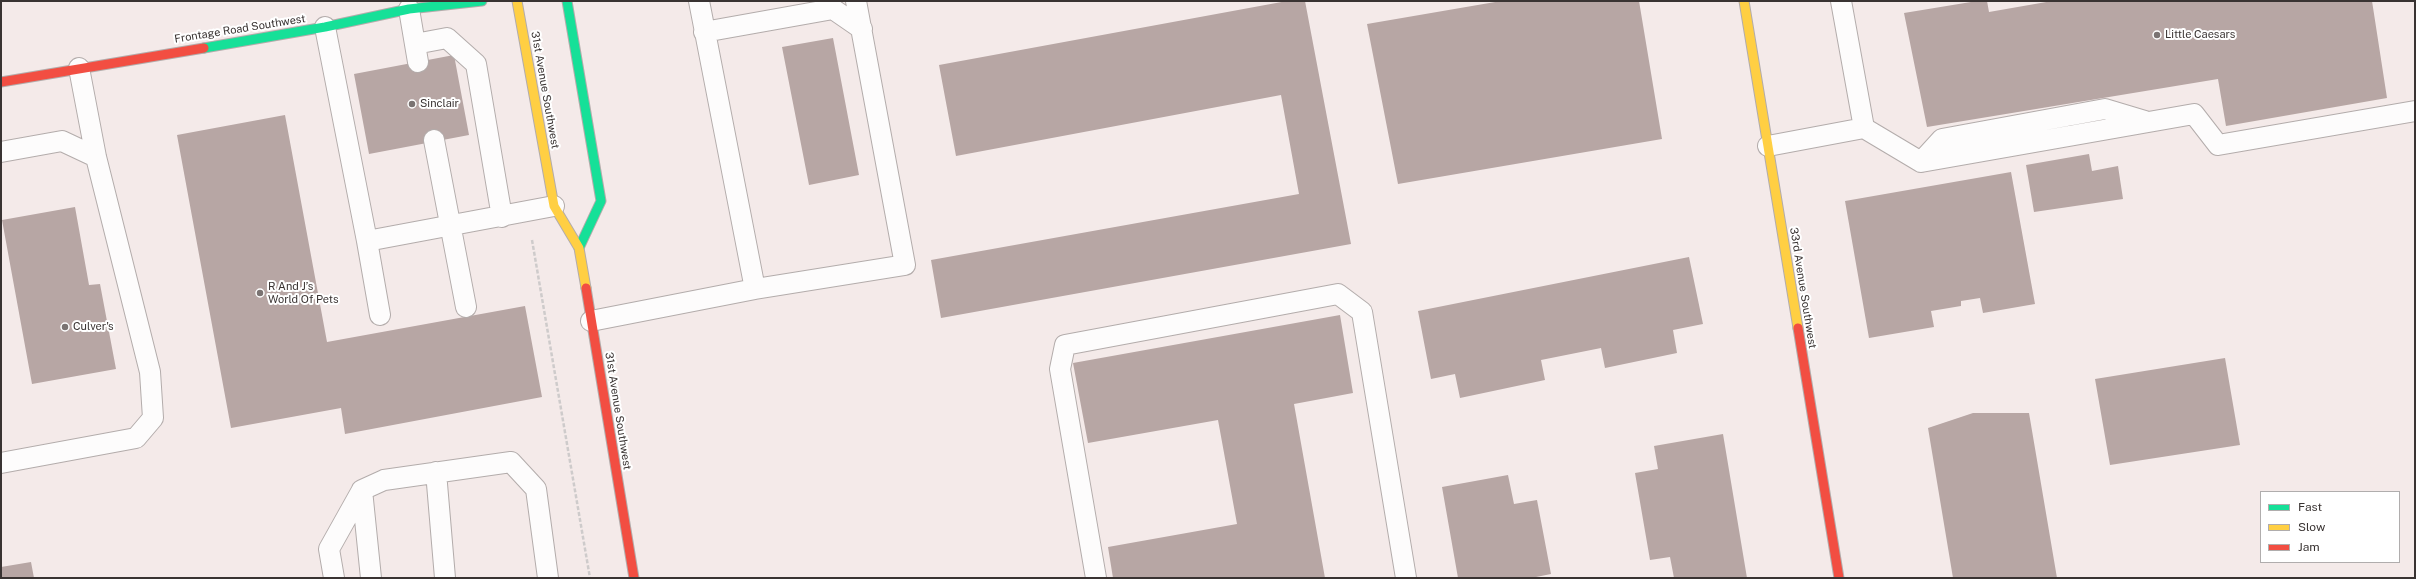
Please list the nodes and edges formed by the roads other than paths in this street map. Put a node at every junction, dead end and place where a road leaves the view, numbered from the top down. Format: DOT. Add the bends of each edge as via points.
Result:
graph roads {
  1 [pos="482,1"];
  2 [pos="517,1"];
  3 [pos="567,1"];
  4 [pos="699,1"];
  5 [pos="856,1"];
  6 [pos="1744,1"];
  7 [pos="1841,1"];
  8 [pos="410,9"];
  9 [pos="325,27"];
  10 [pos="862,29"];
  11 [pos="704,32"];
  12 [pos="79,68"];
  13 [pos="1,82"];
  14 [pos="2415,111"];
  15 [pos="1864,128"];
  16 [pos="434,140"];
  17 [pos="1768,146"];
  18 [pos="1,152"];
  19 [pos="96,158"];
  20 [pos="554,206"];
  21 [pos="502,217"];
  22 [pos="452,226"];
  23 [pos="367,241"];
  24 [pos="579,248"];
  25 [pos="755,290"];
  26 [pos="466,307"];
  27 [pos="380,315"];
  28 [pos="591,320"];
  29 [pos="1,463"];
  30 [pos="436,472"];
  31 [pos="362,490"];
  32 [pos="334,578"];
  33 [pos="372,578"];
  34 [pos="445,578"];
  35 [pos="548,578"];
  36 [pos="634,578"];
  37 [pos="1096,578"];
  38 [pos="1406,578"];
  39 [pos="1839,578"];
  1 -- 8 [label="street, Frontage Road Southwest"];
  2 -- 20 [label="street, 31st Avenue Southwest"];
  3 -- 24 [label="street" via="601,201"];
  4 -- 11 [label="lane"];
  5 -- 10 [label="lane"];
  6 -- 17 [label="street, 33rd Avenue Southwest"];
  7 -- 15 [label="lane"];
  8 -- 9 [label="street, Frontage Road Southwest"];
  8 -- 21 [label="lane" via="416,53 447,38 476,64"];
  9 -- 12 [label="street, Frontage Road Southwest"];
  9 -- 23 [label="lane"];
  10 -- 11 [label="lane" via="833,9"];
  10 -- 25 [label="lane" via="904,265"];
  11 -- 25 [label="lane"];
  12 -- 13 [label="street, Frontage Road Southwest"];
  12 -- 19 [label="lane"];
  14 -- 15 [label="lane" via="2218,145 2194,114 1921,162"];
  15 -- 17 [label="lane"];
  16 -- 22 [label="lane"];
  17 -- 39 [label="street, 33rd Avenue Southwest"];
  18 -- 19 [label="lane" via="62,141"];
  19 -- 29 [label="lane" via="150,372 153,418 136,438"];
  20 -- 21 [label="lane"];
  20 -- 24 [label="street, 31st Avenue Southwest"];
  21 -- 22 [label="lane"];
  22 -- 23 [label="lane"];
  22 -- 26 [label="lane"];
  23 -- 27 [label="lane"];
  24 -- 28 [label="street, 31st Avenue Southwest"];
  25 -- 28 [label="lane"];
  28 -- 36 [label="street, 31st Avenue Southwest"];
  30 -- 31 [label="lane" via="384,480"];
  30 -- 34 [label="lane"];
  30 -- 35 [label="lane" via="511,462 536,489"];
  31 -- 32 [label="lane" via="329,549"];
  31 -- 33 [label="lane"];
  37 -- 38 [label="lane" via="1060,369 1065,345 1338,294 1362,312"];
}
